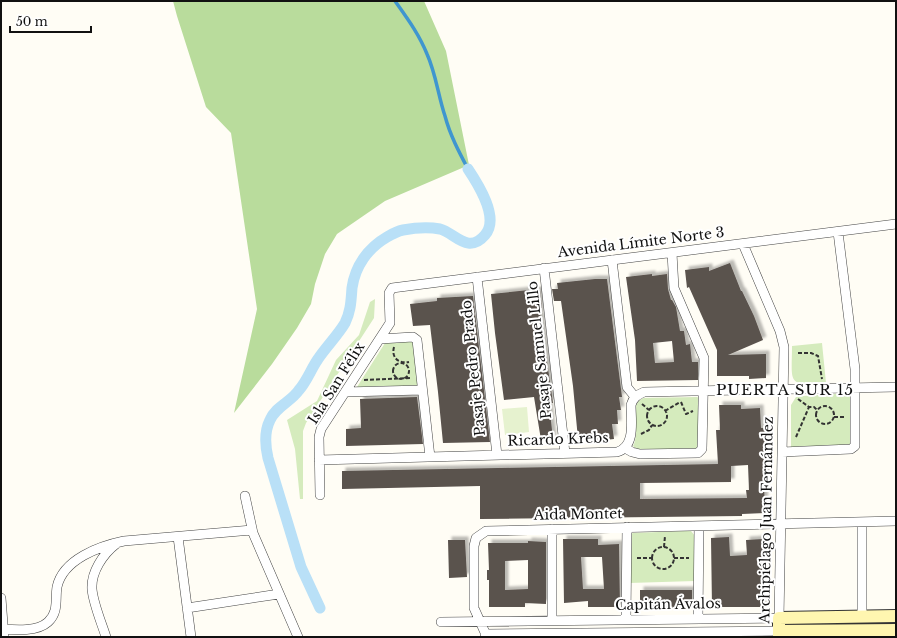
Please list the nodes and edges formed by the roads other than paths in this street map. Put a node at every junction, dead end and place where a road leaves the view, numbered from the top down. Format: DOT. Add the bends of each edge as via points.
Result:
graph roads {
  1 [pos="896,224"];
  2 [pos="838,232"];
  3 [pos="743,244"];
  4 [pos="672,252"];
  5 [pos="612,260"];
  6 [pos="544,268"];
  7 [pos="477,277"];
  8 [pos="390,290"];
  9 [pos="385,339"];
  10 [pos="896,387"];
  11 [pos="856,388"];
  12 [pos="784,389"];
  13 [pos="422,390"];
  14 [pos="703,391"];
  15 [pos="345,392"];
  16 [pos="635,397"];
  17 [pos="625,448"];
  18 [pos="782,452"];
  19 [pos="565,453"];
  20 [pos="497,455"];
  21 [pos="430,457"];
  22 [pos="319,460"];
  23 [pos="320,495"];
  24 [pos="245,496"];
  25 [pos="896,521"];
  26 [pos="862,522"];
  27 [pos="781,523"];
  28 [pos="699,526"];
  29 [pos="627,527"];
  30 [pos="552,529"];
  31 [pos="252,530"];
  32 [pos="178,537"];
  33 [pos="118,543"];
  34 [pos="279,594"];
  35 [pos="1,598"];
  36 [pos="187,608"];
  37 [pos="896,616"];
  38 [pos="862,617"];
  39 [pos="779,618"];
  40 [pos="626,619"];
  41 [pos="698,619"];
  42 [pos="552,620"];
  43 [pos="479,621"];
  44 [pos="441,622"];
  45 [pos="896,630"];
  46 [pos="3,632"];
  47 [pos="779,634"];
  48 [pos="486,635"];
  49 [pos="106,637"];
  50 [pos="192,637"];
  51 [pos="298,637"];
  1 -- 2 [label="street, Avenida Límite Norte 3"];
  2 -- 3 [label="street, Avenida Límite Norte 3"];
  2 -- 11 [label="street"];
  3 -- 4 [label="street, Avenida Límite Norte 3"];
  3 -- 12 [label="street, Archipiélago Juan Fernández" via="783,339"];
  4 -- 5 [label="street, Avenida Límite Norte 3"];
  4 -- 14 [label="street" via="674,288 704,358"];
  5 -- 6 [label="street, Avenida Límite Norte 3"];
  5 -- 16 [label="street" via="627,387"];
  6 -- 7 [label="street, Avenida Límite Norte 3"];
  6 -- 19 [label="street, Pasaje Samuel Lillo"];
  7 -- 8 [label="street, Avenida Límite Norte 3" via="394,287"];
  7 -- 20 [label="street, Pasaje Pedro Prado"];
  8 -- 9 [label="street, Isla San Félix" via="391,320"];
  9 -- 13 [label="street" via="416,338"];
  9 -- 15 [label="street, Isla San Félix"];
  10 -- 11 [label="street"];
  11 -- 12 [label="street"];
  11 -- 18 [label="street" via="854,447"];
  12 -- 14 [label="street"];
  12 -- 18 [label="street, Archipiélago Juan Fernández"];
  13 -- 15 [label="street"];
  13 -- 21 [label="street"];
  14 -- 16 [label="street" via="644,392"];
  14 -- 17 [label="street" via="700,452 640,454"];
  15 -- 22 [label="street, Isla San Félix" via="320,429"];
  16 -- 17 [label="street, Ricardo Krebs" via="631,405 630,439"];
  17 -- 19 [label="street, Ricardo Krebs" via="617,452"];
  18 -- 27 [label="street, Archipiélago Juan Fernández"];
  19 -- 20 [label="street, Ricardo Krebs"];
  20 -- 21 [label="street, Ricardo Krebs"];
  21 -- 22 [label="street, Ricardo Krebs"];
  22 -- 23 [label="street, Isla San Félix"];
  24 -- 31 [label="street"];
  25 -- 26 [label="street, Aida Montet"];
  26 -- 27 [label="street, Aida Montet"];
  26 -- 38 [label="street"];
  27 -- 28 [label="street, Aida Montet"];
  27 -- 39 [label="street, Archipiélago Juan Fernández"];
  28 -- 29 [label="street, Aida Montet"];
  28 -- 41 [label="street"];
  29 -- 30 [label="street, Aida Montet"];
  29 -- 40 [label="street"];
  30 -- 42 [label="street"];
  30 -- 43 [label="street, Aida Montet" via="486,531 476,538 474,608"];
  31 -- 32 [label="street"];
  31 -- 34 [label="street"];
  32 -- 33 [label="street"];
  32 -- 36 [label="street"];
  33 -- 46 [label="street" via="86,555 65,571 57,588 56,608 49,622 29,629"];
  33 -- 49 [label="street" via="100,562 92,586"];
  34 -- 36 [label="street"];
  34 -- 51 [label="street"];
  35 -- 46 [label="street"];
  36 -- 50 [label="street"];
  37 -- 38 [label="street, Capitán Ávalos"];
  38 -- 39 [label="street, Capitán Ávalos"];
  39 -- 41 [label="street, Capitán Ávalos"];
  39 -- 47 [label="street, Archipiélago Juan Fernández"];
  40 -- 41 [label="street, Capitán Ávalos"];
  40 -- 42 [label="street, Capitán Ávalos"];
  42 -- 43 [label="street, Capitán Ávalos"];
  43 -- 44 [label="street, Capitán Ávalos"];
  43 -- 48 [label="street, Aida Montet"];
  45 -- 47 [label="street, Capitán Ávalos"];
  47 -- 48 [label="street, Capitán Ávalos"];
}
